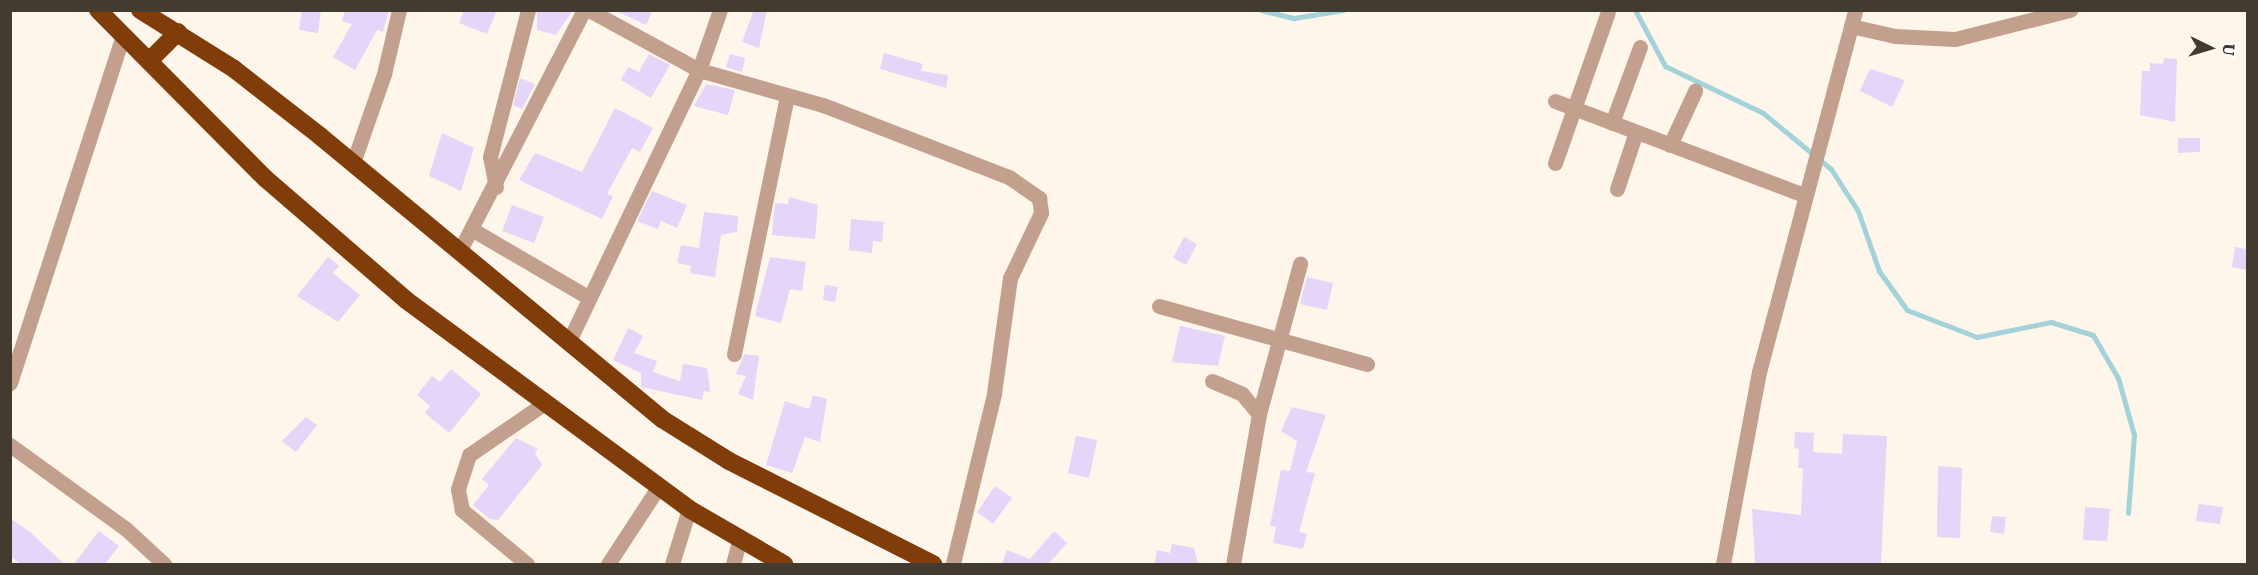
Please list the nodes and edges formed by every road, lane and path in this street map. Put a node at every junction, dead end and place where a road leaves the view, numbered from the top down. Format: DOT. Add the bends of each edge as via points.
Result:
graph roads {
  1 [pos="98,10"];
  2 [pos="140,10"];
  3 [pos="399,10"];
  4 [pos="528,10"];
  5 [pos="584,10"];
  6 [pos="589,10"];
  7 [pos="720,10"];
  8 [pos="1855,10"];
  9 [pos="2070,10"];
  10 [pos="1608,12"];
  11 [pos="1851,26"];
  12 [pos="177,32"];
  13 [pos="123,34"];
  14 [pos="1640,47"];
  15 [pos="149,61"];
  16 [pos="699,70"];
  17 [pos="1695,91"];
  18 [pos="787,95"];
  19 [pos="1555,101"];
  20 [pos="1573,108"];
  21 [pos="1612,123"];
  22 [pos="1636,132"];
  23 [pos="1670,145"];
  24 [pos="353,163"];
  25 [pos="1555,163"];
  26 [pos="496,187"];
  27 [pos="1617,189"];
  28 [pos="1803,195"];
  29 [pos="473,230"];
  30 [pos="459,252"];
  31 [pos="1300,264"];
  32 [pos="586,296"];
  33 [pos="1159,306"];
  34 [pos="1280,340"];
  35 [pos="568,343"];
  36 [pos="734,354"];
  37 [pos="1367,364"];
  38 [pos="1212,381"];
  39 [pos="10,383"];
  40 [pos="546,402"];
  41 [pos="1259,414"];
  42 [pos="10,445"];
  43 [pos="659,486"];
  44 [pos="689,509"];
  45 [pos="739,542"];
  46 [pos="164,564"];
  47 [pos="527,564"];
  48 [pos="608,564"];
  49 [pos="672,564"];
  50 [pos="733,564"];
  51 [pos="784,564"];
  52 [pos="933,564"];
  53 [pos="953,564"];
  54 [pos="1233,564"];
  55 [pos="1723,564"];
  1 -- 13 [label="highway"];
  2 -- 12 [label="highway"];
  3 -- 24 [label="street" via="384,74"];
  4 -- 26 [label="street" via="490,157"];
  5 -- 26 [label="street"];
  6 -- 16 [label="street"];
  7 -- 16 [label="street"];
  8 -- 11 [label="street"];
  9 -- 11 [label="street" via="1955,39 1895,36"];
  10 -- 20 [label="street"];
  11 -- 28 [label="street" via="1821,146"];
  12 -- 15 [label="highway"];
  12 -- 24 [label="highway" via="234,69"];
  13 -- 15 [label="highway"];
  13 -- 39 [label="street"];
  14 -- 21 [label="street"];
  15 -- 40 [label="highway" via="266,179 380,277"];
  16 -- 18 [label="street"];
  16 -- 32 [label="street"];
  17 -- 23 [label="street"];
  18 -- 36 [label="street"];
  18 -- 53 [label="street" via="1009,177 1039,198 1041,213 1010,278 994,394"];
  19 -- 20 [label="street"];
  20 -- 21 [label="street"];
  20 -- 25 [label="street"];
  21 -- 22 [label="street"];
  22 -- 23 [label="street"];
  22 -- 27 [label="street"];
  23 -- 28 [label="street"];
  24 -- 30 [label="highway"];
  26 -- 29 [label="street"];
  28 -- 55 [label="street" via="1746,428"];
  29 -- 30 [label="street"];
  29 -- 32 [label="street"];
  30 -- 35 [label="highway"];
  31 -- 34 [label="street"];
  32 -- 35 [label="street"];
  33 -- 34 [label="street"];
  34 -- 37 [label="street"];
  34 -- 41 [label="street"];
  35 -- 52 [label="highway" via="662,419 729,461"];
  38 -- 41 [label="street" via="1242,394"];
  40 -- 43 [label="highway"];
  40 -- 47 [label="street" via="470,455 458,489 462,510"];
  41 -- 54 [label="street"];
  42 -- 46 [label="street" via="126,529"];
  43 -- 44 [label="highway"];
  43 -- 48 [label="street"];
  44 -- 45 [label="highway"];
  44 -- 49 [label="street"];
  45 -- 50 [label="street"];
  45 -- 51 [label="highway"];
}
